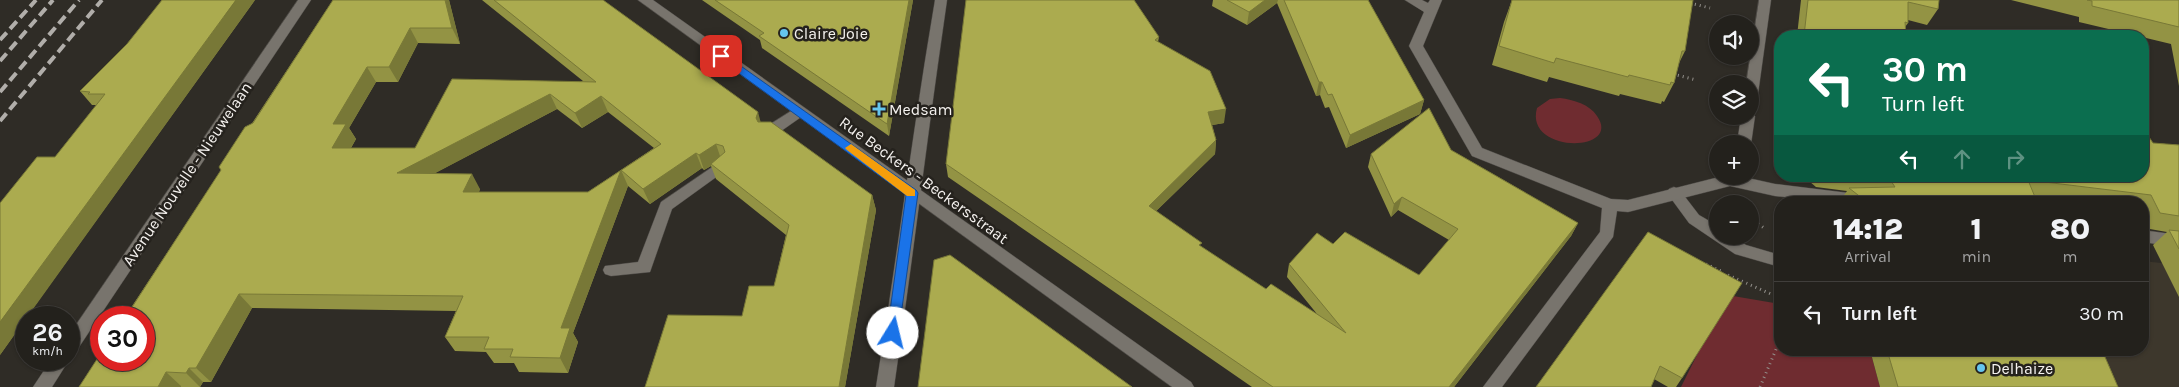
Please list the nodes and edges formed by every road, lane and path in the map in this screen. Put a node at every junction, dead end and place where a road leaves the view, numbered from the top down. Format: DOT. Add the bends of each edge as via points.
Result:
graph roads {
  1 [pos="305,0"];
  2 [pos="644,0"];
  3 [pos="941,0"];
  4 [pos="1412,0"];
  5 [pos="1765,0"];
  6 [pos="1685,2"];
  7 [pos="1434,5"];
  8 [pos="1710,8"];
  9 [pos="1667,72"];
  10 [pos="1754,75"];
  11 [pos="1696,80"];
  12 [pos="799,111"];
  13 [pos="768,132"];
  14 [pos="721,166"];
  15 [pos="1709,184"];
  16 [pos="1757,185"];
  17 [pos="912,193"];
  18 [pos="1674,193"];
  19 [pos="1824,196"];
  20 [pos="1610,205"];
  21 [pos="1709,229"];
  22 [pos="2149,237"];
  23 [pos="2179,241"];
  24 [pos="1734,245"];
  25 [pos="1774,259"];
  26 [pos="1703,262"];
  27 [pos="611,270"];
  28 [pos="1774,296"];
  29 [pos="80,332"];
  30 [pos="1774,354"];
  31 [pos="53,371"];
  32 [pos="42,387"];
  33 [pos="885,387"];
  34 [pos="1186,387"];
  35 [pos="1492,387"];
  36 [pos="1760,387"];
  1 -- 29 [label="street, Avenue Nouvelle - Nieuwelaan"];
  2 -- 12 [label="street, Rue Beckers - Beckersstraat"];
  3 -- 17 [label="street"];
  4 -- 7 [label="street"];
  5 -- 10 [label="street"];
  6 -- 8 [label="path"];
  7 -- 20 [label="street" via="1416,46 1477,152"];
  9 -- 11 [label="path"];
  12 -- 13 [label="street"];
  12 -- 17 [label="street, Rue Beckers - Beckersstraat"];
  14 -- 27 [label="street" via="666,206 644,268"];
  15 -- 18 [label="street"];
  16 -- 19 [label="street"];
  17 -- 33 [label="street"];
  17 -- 34 [label="street, Rue Beckers - Beckersstraat"];
  18 -- 20 [label="street" via="1628,206"];
  18 -- 21 [label="street" via="1694,219"];
  20 -- 35 [label="street" via="1608,233"];
  22 -- 23 [label="street"];
  24 -- 25 [label="street"];
  26 -- 28 [label="path"];
  30 -- 36 [label="path"];
  31 -- 32 [label="street"];
}
